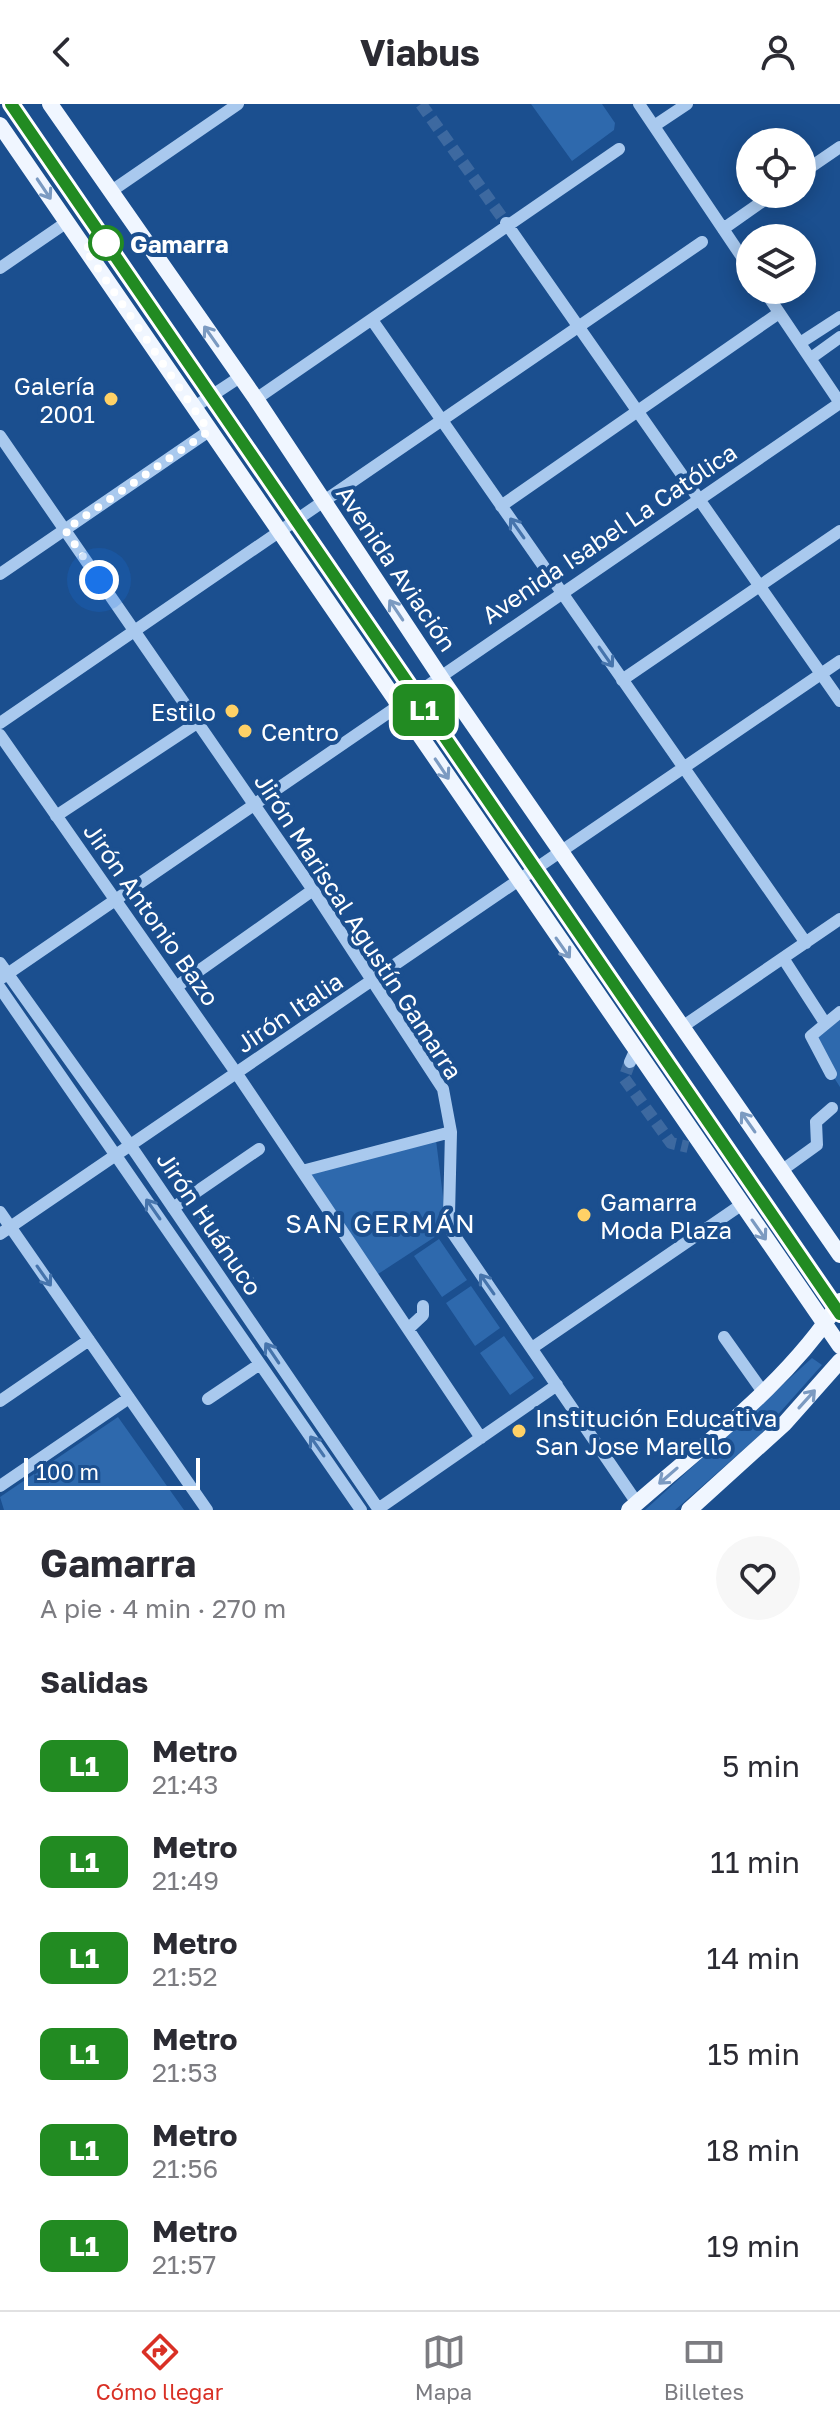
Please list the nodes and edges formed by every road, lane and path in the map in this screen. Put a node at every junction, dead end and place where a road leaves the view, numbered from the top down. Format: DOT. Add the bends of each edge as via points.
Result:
graph roads {
  1 [pos="50,104"];
  2 [pos="238,104"];
  3 [pos="639,104"];
  4 [pos="687,104"];
  5 [pos="0,125"];
  6 [pos="654,126"];
  7 [pos="840,147"];
  8 [pos="619,149"];
  9 [pos="816,163"];
  10 [pos="110,192"];
  11 [pos="753,208"];
  12 [pos="67,222"];
  13 [pos="506,224"];
  14 [pos="723,229"];
  15 [pos="702,242"];
  16 [pos="736,248"];
  17 [pos="0,268"];
  18 [pos="773,304"];
  19 [pos="779,313"];
  20 [pos="840,317"];
  21 [pos="372,320"];
  22 [pos="579,326"];
  23 [pos="822,329"];
  24 [pos="840,338"];
  25 [pos="800,343"];
  26 [pos="811,358"];
  27 [pos="240,377"];
  28 [pos="840,377"];
  29 [pos="830,387"];
  30 [pos="256,399"];
  31 [pos="840,403"];
  32 [pos="193,408"];
  33 [pos="639,411"];
  34 [pos="442,421"];
  35 [pos="209,431"];
  36 [pos="0,436"];
  37 [pos="699,498"];
  38 [pos="324,501"];
  39 [pos="501,506"];
  40 [pos="65,530"];
  41 [pos="840,531"];
  42 [pos="279,532"];
  43 [pos="0,574"];
  44 [pos="760,586"];
  45 [pos="561,592"];
  46 [pos="134,631"];
  47 [pos="840,661"];
  48 [pos="821,674"];
  49 [pos="439,675"];
  50 [pos="622,680"];
  51 [pos="840,701"];
  52 [pos="399,704"];
  53 [pos="0,723"];
  54 [pos="197,723"];
  55 [pos="0,735"];
  56 [pos="684,768"];
  57 [pos="253,804"];
  58 [pos="56,816"];
  59 [pos="563,852"];
  60 [pos="519,883"];
  61 [pos="313,890"];
  62 [pos="114,899"];
  63 [pos="840,919"];
  64 [pos="806,943"];
  65 [pos="783,958"];
  66 [pos="2,972"];
  67 [pos="374,980"];
  68 [pos="176,987"];
  69 [pos="0,988"];
  70 [pos="840,1012"];
  71 [pos="825,1023"];
  72 [pos="682,1027"];
  73 [pos="237,1074"];
  74 [pos="831,1074"];
  75 [pos="832,1108"];
  76 [pos="451,1132"];
  77 [pos="130,1145"];
  78 [pos="688,1147"];
  79 [pos="259,1149"];
  80 [pos="705,1153"];
  81 [pos="116,1155"];
  82 [pos="302,1171"];
  83 [pos="781,1171"];
  84 [pos="741,1205"];
  85 [pos="173,1208"];
  86 [pos="0,1212"];
  87 [pos="203,1213"];
  88 [pos="5,1231"];
  89 [pos="191,1234"];
  90 [pos="177,1243"];
  91 [pos="840,1255"];
  92 [pos="233,1258"];
  93 [pos="215,1270"];
  94 [pos="251,1285"];
  95 [pos="840,1301"];
  96 [pos="423,1306"];
  97 [pos="832,1324"];
  98 [pos="408,1329"];
  99 [pos="724,1337"];
  100 [pos="89,1340"];
  101 [pos="840,1346"];
  102 [pos="532,1348"];
  103 [pos="840,1361"];
  104 [pos="260,1364"];
  105 [pos="557,1385"];
  106 [pos="763,1392"];
  107 [pos="129,1398"];
  108 [pos="208,1399"];
  109 [pos="0,1401"];
  110 [pos="481,1438"];
  111 [pos="0,1486"];
  112 [pos="633,1506"];
  113 [pos="379,1509"];
  114 [pos="207,1510"];
  115 [pos="361,1510"];
  116 [pos="689,1510"];
  1 -- 10 [label="main road, Avenida Aviación"];
  2 -- 10 [label="street"];
  3 -- 6 [label="street"];
  4 -- 6 [label="street"];
  5 -- 12 [label="main road, one-way"];
  6 -- 14 [label="street"];
  7 -- 9 [label="street"];
  8 -- 13 [label="street"];
  27 -- 10 [label="main road, Avenida Aviación, one-way"];
  11 -- 14 [label="street"];
  12 -- 17 [label="street"];
  12 -- 32 [label="main road"];
  13 -- 21 [label="street"];
  13 -- 22 [label="street"];
  14 -- 16 [label="street"];
  15 -- 22 [label="street"];
  18 -- 19 [label="street"];
  19 -- 25 [label="street"];
  19 -- 33 [label="street"];
  20 -- 23 [label="street"];
  21 -- 30 [label="street"];
  21 -- 34 [label="street"];
  22 -- 33 [label="street"];
  22 -- 34 [label="street"];
  23 -- 24 [label="street"];
  23 -- 25 [label="street"];
  24 -- 26 [label="street"];
  25 -- 26 [label="street"];
  26 -- 29 [label="street"];
  27 -- 30 [label="main road, Avenida Aviación"];
  27 -- 32 [label="street"];
  28 -- 29 [label="street"];
  29 -- 31 [label="street"];
  30 -- 38 [label="main road, Avenida Aviación"];
  31 -- 37 [label="street, Avenida Isabel La Católica"];
  32 -- 35 [label="main road"];
  33 -- 37 [label="street"];
  33 -- 39 [label="street"];
  34 -- 38 [label="street"];
  34 -- 39 [label="street"];
  35 -- 40 [label="street"];
  35 -- 42 [label="main road"];
  36 -- 40 [label="street, Jirón Mariscal Agustín Gamarra"];
  37 -- 44 [label="street"];
  37 -- 45 [label="street, Avenida Isabel La Católica"];
  38 -- 42 [label="street"];
  49 -- 38 [label="main road, Avenida Aviación, one-way"];
  45 -- 39 [label="street, one-way"];
  40 -- 43 [label="street"];
  40 -- 46 [label="street, Jirón Mariscal Agustín Gamarra"];
  41 -- 44 [label="street"];
  42 -- 46 [label="street"];
  42 -- 52 [label="main road"];
  44 -- 48 [label="street"];
  44 -- 50 [label="street"];
  45 -- 49 [label="street, Avenida Isabel La Católica"];
  45 -- 50 [label="street, one-way"];
  46 -- 53 [label="street"];
  46 -- 54 [label="street, Jirón Mariscal Agustín Gamarra"];
  47 -- 48 [label="street, Jirón Italia"];
  48 -- 51 [label="street"];
  48 -- 56 [label="street, Jirón Italia"];
  49 -- 52 [label="street, Avenida Isabel La Católica"];
  49 -- 59 [label="main road, Avenida Aviación"];
  50 -- 56 [label="street"];
  52 -- 57 [label="street, Avenida Isabel La Católica"];
  52 -- 60 [label="main road, one-way"];
  54 -- 57 [label="street, Jirón Mariscal Agustín Gamarra"];
  54 -- 58 [label="street"];
  55 -- 58 [label="street, Jirón Antonio Bazo"];
  56 -- 59 [label="street, Jirón Italia"];
  56 -- 64 [label="street"];
  57 -- 61 [label="street, Jirón Mariscal Agustín Gamarra"];
  57 -- 62 [label="street, Avenida Isabel La Católica"];
  58 -- 62 [label="street, Jirón Antonio Bazo"];
  59 -- 60 [label="street, Jirón Italia"];
  59 -- 72 [label="main road, Avenida Aviación"];
  60 -- 67 [label="street, Jirón Italia"];
  60 -- 80 [label="main road, one-way" via="632,1057"];
  61 -- 67 [label="street, Jirón Mariscal Agustín Gamarra"];
  61 -- 68 [label="street"];
  62 -- 66 [label="street, Avenida Isabel La Católica"];
  62 -- 68 [label="street, Jirón Antonio Bazo"];
  63 -- 64 [label="street"];
  64 -- 65 [label="street"];
  65 -- 71 [label="street"];
  65 -- 72 [label="street"];
  66 -- 77 [label="street, Jirón Huánuco"];
  67 -- 73 [label="street, Jirón Italia"];
  67 -- 76 [label="street, Jirón Mariscal Agustín Gamarra" via="443,1089"];
  68 -- 73 [label="street, Jirón Antonio Bazo"];
  69 -- 81 [label="street, Jirón Huánuco"];
  70 -- 71 [label="street"];
  71 -- 74 [label="street" via="811,1039"];
  83 -- 72 [label="main road, Avenida Aviación, one-way"];
  73 -- 77 [label="street, Jirón Italia"];
  73 -- 82 [label="street, Jirón Antonio Bazo"];
  75 -- 83 [label="street" via="816,1122 817,1145"];
  76 -- 82 [label="street"];
  102 -- 76 [label="street, Jirón Mariscal Agustín Gamarra, one-way" via="452,1232"];
  77 -- 81 [label="street, Jirón Italia"];
  77 -- 85 [label="street, Jirón Huánuco"];
  78 -- 80 [label="street"];
  79 -- 85 [label="street"];
  80 -- 84 [label="main road"];
  81 -- 88 [label="street, Jirón Italia"];
  90 -- 81 [label="street, Jirón Huánuco, one-way"];
  82 -- 98 [label="street, Jirón Antonio Bazo"];
  83 -- 91 [label="main road, Avenida Aviación"];
  84 -- 97 [label="main road, one-way"];
  84 -- 102 [label="street"];
  85 -- 89 [label="street, Jirón Huánuco"];
  86 -- 88 [label="street"];
  87 -- 92 [label="street"];
  88 -- 100 [label="street, one-way"];
  89 -- 90 [label="street"];
  89 -- 93 [label="street, Jirón Huánuco"];
  90 -- 104 [label="street, Jirón Huánuco"];
  92 -- 93 [label="street"];
  92 -- 94 [label="street"];
  113 -- 93 [label="street, Jirón Huánuco, one-way"];
  95 -- 97 [label="main road"];
  96 -- 98 [label="street" via="423,1315"];
  97 -- 101 [label="main road"];
  97 -- 106 [label="main road"];
  98 -- 110 [label="street, Jirón Antonio Bazo"];
  99 -- 106 [label="street"];
  100 -- 107 [label="street"];
  100 -- 109 [label="street"];
  102 -- 105 [label="street, Jirón Mariscal Agustín Gamarra"];
  116 -- 103 [label="main road, one-way" via="785,1423"];
  104 -- 108 [label="street"];
  115 -- 104 [label="street, Jirón Huánuco, one-way"];
  105 -- 110 [label="street"];
  105 -- 112 [label="street, Jirón Mariscal Agustín Gamarra"];
  106 -- 112 [label="main road, one-way"];
  107 -- 111 [label="street"];
  107 -- 114 [label="street"];
  110 -- 113 [label="street"];
}
